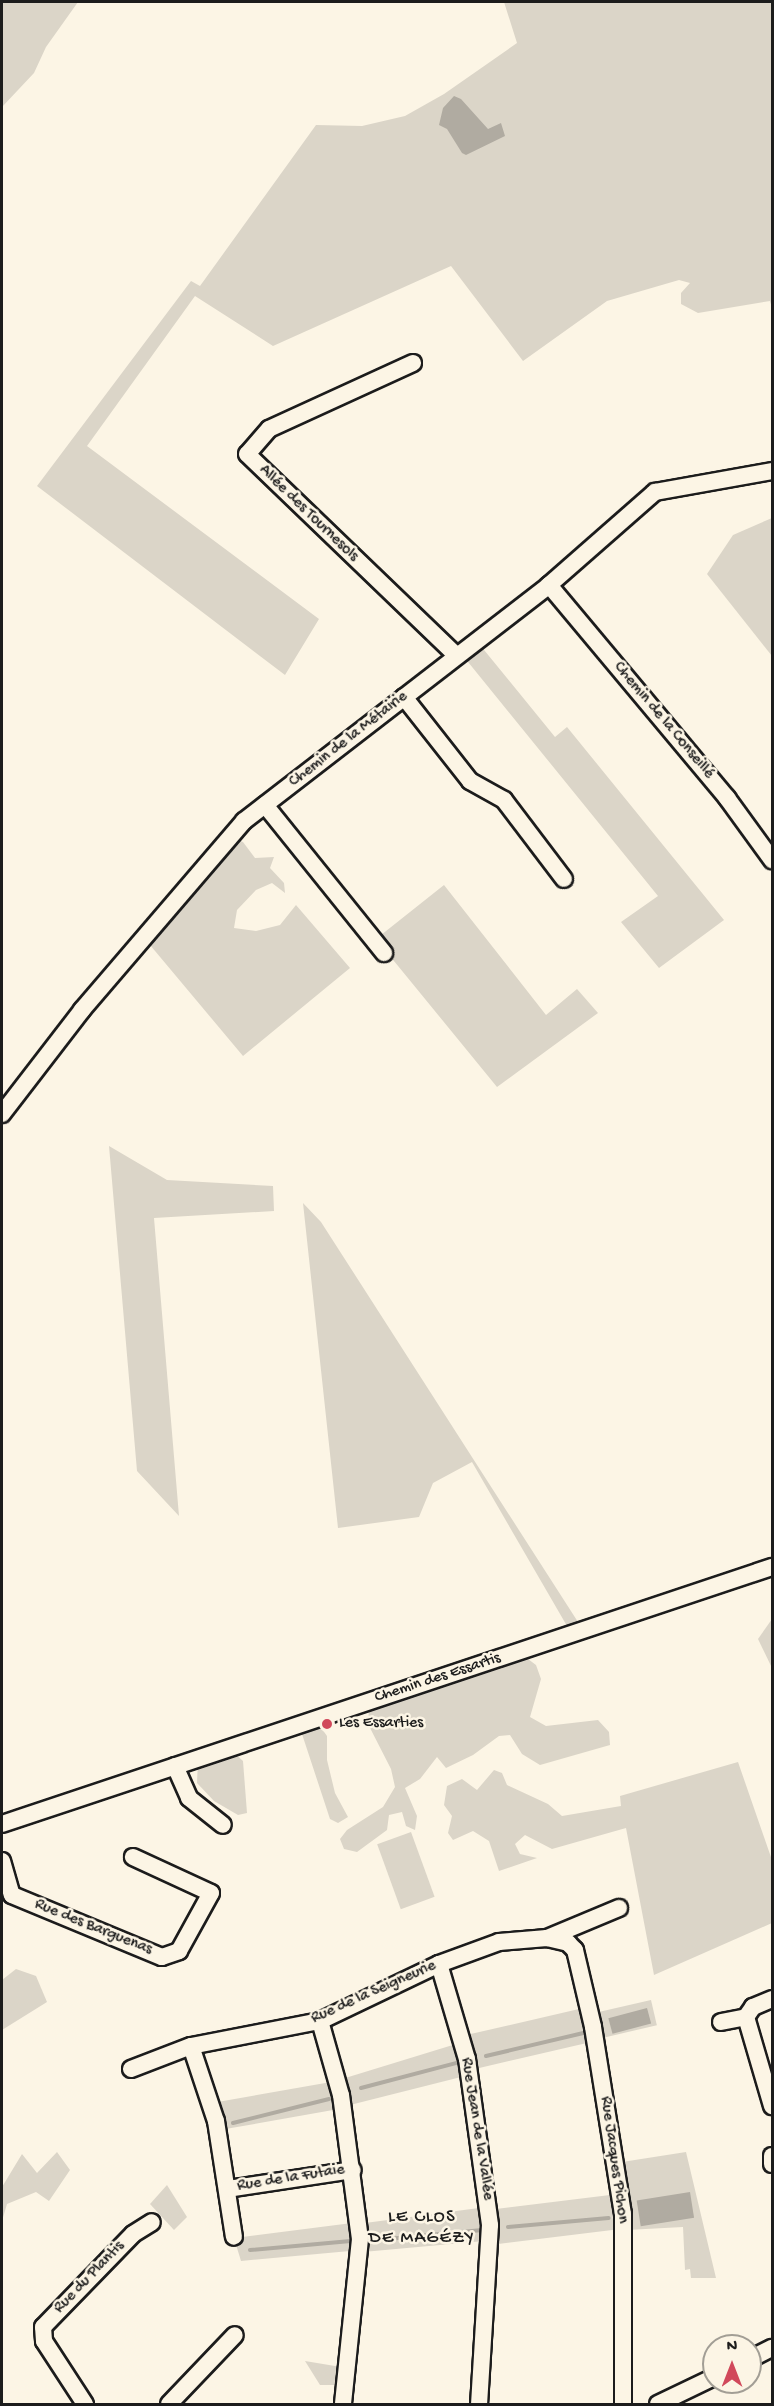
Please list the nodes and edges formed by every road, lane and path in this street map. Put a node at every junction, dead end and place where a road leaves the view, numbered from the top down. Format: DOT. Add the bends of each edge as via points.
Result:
graph roads {
  1 [pos="413,363"];
  2 [pos="772,471"];
  3 [pos="549,585"];
  4 [pos="457,656"];
  5 [pos="404,697"];
  6 [pos="265,805"];
  7 [pos="772,860"];
  8 [pos="564,879"];
  9 [pos="384,953"];
  10 [pos="2,1114"];
  11 [pos="772,1567"];
  12 [pos="175,1766"];
  13 [pos="2,1824"];
  14 [pos="223,1825"];
  15 [pos="133,1857"];
  16 [pos="2,1861"];
  17 [pos="619,1908"];
  18 [pos="547,1938"];
  19 [pos="438,1964"];
  20 [pos="772,1999"];
  21 [pos="746,2017"];
  22 [pos="320,2021"];
  23 [pos="721,2022"];
  24 [pos="191,2046"];
  25 [pos="131,2069"];
  26 [pos="772,2106"];
  27 [pos="772,2156"];
  28 [pos="772,2164"];
  29 [pos="353,2170"];
  30 [pos="228,2189"];
  31 [pos="152,2222"];
  32 [pos="234,2238"];
  33 [pos="235,2335"];
  34 [pos="702,2383"];
  35 [pos="85,2404"];
  36 [pos="169,2404"];
  37 [pos="343,2404"];
  38 [pos="479,2404"];
  39 [pos="623,2404"];
  40 [pos="658,2404"];
  1 -- 4 [label="street, Allée des Tournesols" via="268,429 246,454"];
  2 -- 3 [label="street, Chemin de la Métairie" via="655,492"];
  3 -- 4 [label="street, Chemin de la Métairie"];
  3 -- 7 [label="street, Chemin de la Conseillé" via="727,798"];
  4 -- 5 [label="street, Chemin de la Métairie"];
  5 -- 6 [label="street, Chemin de la Métairie"];
  5 -- 8 [label="street" via="470,781 504,800"];
  6 -- 9 [label="street"];
  6 -- 10 [label="street, Chemin de la Métairie" via="244,821 82,1010"];
  11 -- 12 [label="street, Chemin des Essartis"];
  12 -- 13 [label="street, Chemin des Essartis"];
  12 -- 14 [label="street" via="189,1798"];
  15 -- 16 [label="street, Rue des Barguenas" via="211,1893 179,1951 162,1957 12,1895"];
  17 -- 18 [label="street"];
  18 -- 19 [label="street, Rue de la Seigneurie" via="499,1942"];
  18 -- 39 [label="street, Rue Jacques Pichon" via="568,1943 575,1950 593,2027 622,2214"];
  19 -- 22 [label="street, Rue de la Seigneurie"];
  19 -- 38 [label="street, Rue Jean de la Vallée" via="467,2059 490,2225"];
  20 -- 21 [label="street" via="753,2007"];
  21 -- 23 [label="street"];
  21 -- 26 [label="street"];
  22 -- 24 [label="street, Rue de la Seigneurie"];
  22 -- 29 [label="street" via="341,2095"];
  24 -- 25 [label="street, Rue de la Seigneurie"];
  24 -- 30 [label="street" via="216,2121"];
  27 -- 28 [label="street"];
  29 -- 30 [label="street, Rue de la Futaie"];
  29 -- 37 [label="street" via="360,2239"];
  30 -- 32 [label="street"];
  31 -- 35 [label="street, Rue du Plantis" via="133,2234 43,2327 44,2341"];
  33 -- 36 [label="street"];
  34 -- 40 [label="street"];
}
